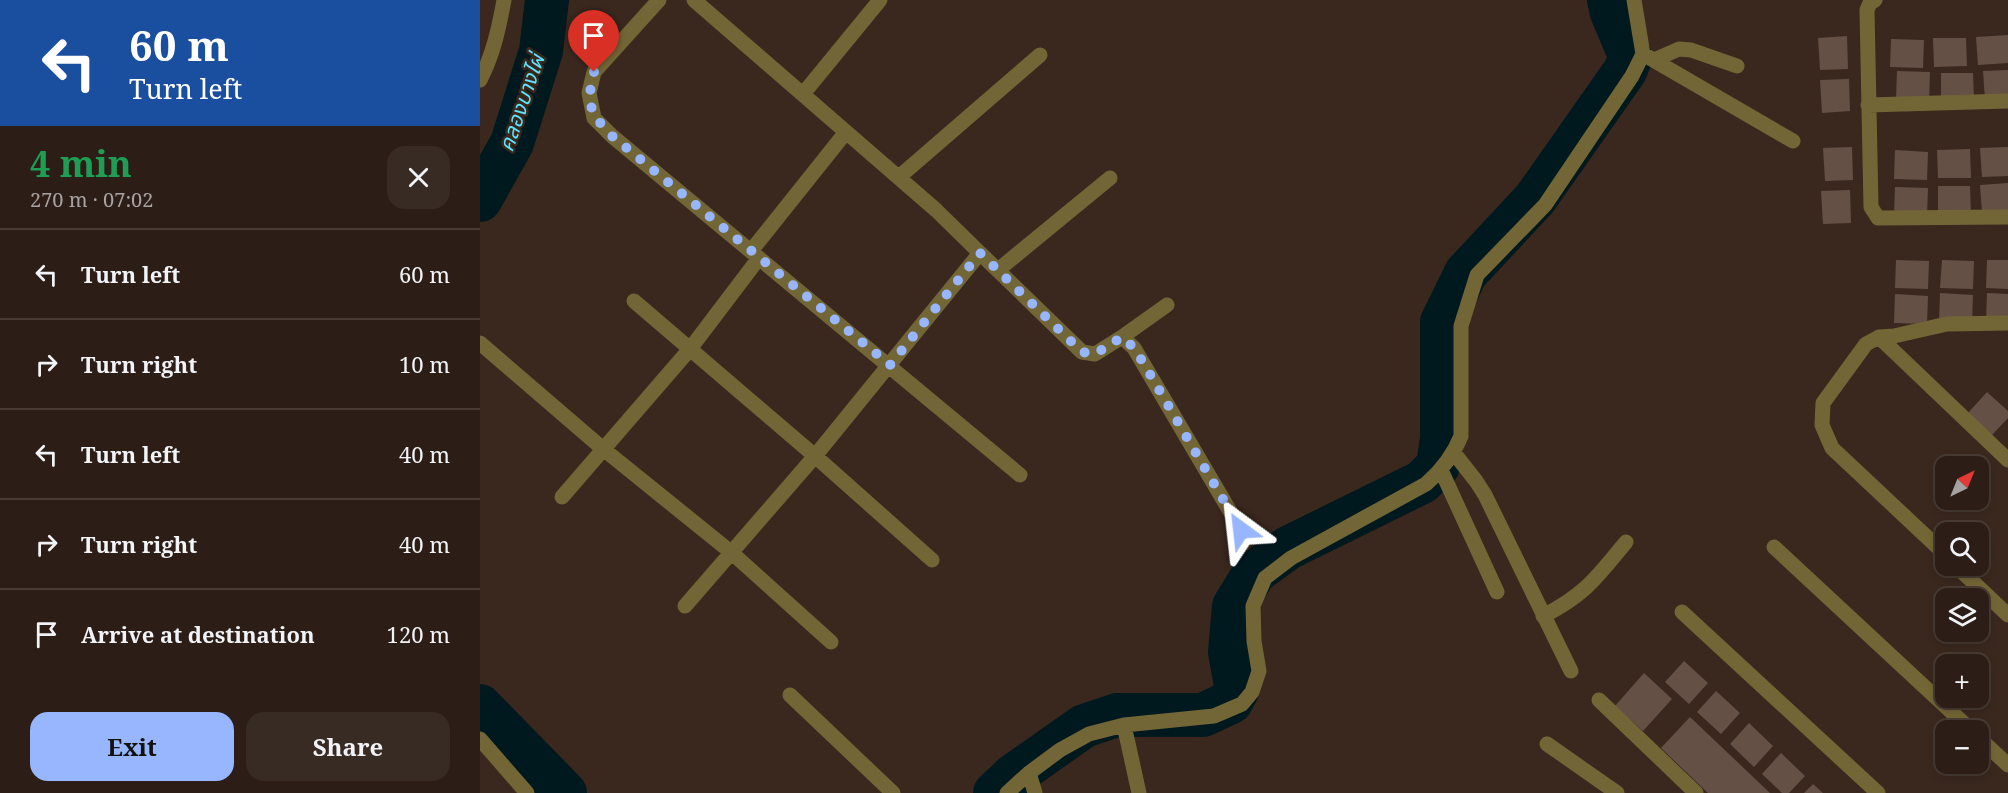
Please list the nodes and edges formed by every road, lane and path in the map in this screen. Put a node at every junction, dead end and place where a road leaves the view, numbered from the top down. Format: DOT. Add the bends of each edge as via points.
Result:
graph roads {
  1 [pos="504,0"];
  2 [pos="659,0"];
  3 [pos="694,0"];
  4 [pos="880,0"];
  5 [pos="1634,0"];
  6 [pos="1875,0"];
  7 [pos="1040,55"];
  8 [pos="1649,57"];
  9 [pos="1737,66"];
  10 [pos="480,80"];
  11 [pos="803,94"];
  12 [pos="2008,101"];
  13 [pos="1868,105"];
  14 [pos="846,132"];
  15 [pos="1793,141"];
  16 [pos="899,177"];
  17 [pos="1110,178"];
  18 [pos="2008,217"];
  19 [pos="980,253"];
  20 [pos="755,254"];
  21 [pos="998,270"];
  22 [pos="634,301"];
  23 [pos="1167,305"];
  24 [pos="2008,324"];
  25 [pos="1122,337"];
  26 [pos="1879,337"];
  27 [pos="480,343"];
  28 [pos="690,349"];
  29 [pos="890,365"];
  30 [pos="602,448"];
  31 [pos="1454,453"];
  32 [pos="815,456"];
  33 [pos="2008,460"];
  34 [pos="1441,470"];
  35 [pos="1020,475"];
  36 [pos="562,497"];
  37 [pos="1241,530"];
  38 [pos="1626,542"];
  39 [pos="1935,545"];
  40 [pos="1774,547"];
  41 [pos="732,553"];
  42 [pos="932,560"];
  43 [pos="1967,576"];
  44 [pos="1497,592"];
  45 [pos="686,606"];
  46 [pos="1682,612"];
  47 [pos="2008,615"];
  48 [pos="1544,616"];
  49 [pos="831,642"];
  50 [pos="1571,672"];
  51 [pos="790,695"];
  52 [pos="1599,700"];
  53 [pos="1960,720"];
  54 [pos="1124,725"];
  55 [pos="480,739"];
  56 [pos="1547,744"];
  57 [pos="1989,747"];
  58 [pos="2008,765"];
  59 [pos="1029,773"];
  60 [pos="527,793"];
  61 [pos="893,793"];
  62 [pos="1007,793"];
  63 [pos="1035,793"];
  64 [pos="1139,793"];
  65 [pos="1617,793"];
  66 [pos="1696,793"];
  67 [pos="1878,793"];
  1 -- 10 [label="street" via="498,34"];
  2 -- 20 [label="street" via="594,72 589,93 594,118"];
  3 -- 11 [label="street"];
  4 -- 11 [label="street"];
  5 -- 8 [label="street"];
  6 -- 13 [label="street" via="1867,10"];
  7 -- 16 [label="street"];
  8 -- 9 [label="street" via="1691,50"];
  8 -- 15 [label="street"];
  8 -- 31 [label="street" via="1545,205 1477,275 1461,326 1461,436"];
  11 -- 14 [label="street"];
  12 -- 13 [label="street"];
  13 -- 18 [label="street" via="1871,207 1878,218"];
  14 -- 16 [label="street"];
  14 -- 20 [label="street"];
  16 -- 19 [label="street"];
  17 -- 21 [label="street"];
  19 -- 21 [label="street"];
  19 -- 29 [label="street"];
  20 -- 28 [label="street"];
  20 -- 29 [label="street"];
  21 -- 25 [label="street" via="1082,352 1095,354"];
  22 -- 28 [label="street"];
  23 -- 25 [label="street"];
  24 -- 26 [label="street" via="1947,324"];
  25 -- 37 [label="street" via="1139,356"];
  26 -- 33 [label="street"];
  26 -- 39 [label="street" via="1866,344 1823,403 1822,425 1832,448"];
  27 -- 30 [label="street"];
  28 -- 30 [label="street"];
  28 -- 32 [label="street"];
  29 -- 32 [label="street"];
  29 -- 35 [label="street"];
  30 -- 36 [label="street"];
  30 -- 41 [label="street"];
  31 -- 34 [label="street"];
  31 -- 48 [label="street" via="1485,495"];
  32 -- 41 [label="street"];
  32 -- 42 [label="street"];
  34 -- 44 [label="street"];
  34 -- 54 [label="street" via="1426,484 1291,558 1265,578 1253,606 1259,671 1252,692 1242,704 1214,716"];
  38 -- 48 [label="street" via="1591,585 1568,604"];
  40 -- 53 [label="street"];
  41 -- 45 [label="street"];
  41 -- 49 [label="street"];
  43 -- 47 [label="street"];
  46 -- 67 [label="street"];
  48 -- 50 [label="street"];
  51 -- 61 [label="street"];
  52 -- 66 [label="street"];
  54 -- 59 [label="street" via="1089,734"];
  54 -- 64 [label="street"];
  55 -- 60 [label="street"];
  56 -- 65 [label="street"];
  57 -- 58 [label="street"];
  59 -- 62 [label="street"];
  59 -- 63 [label="street"];
}
